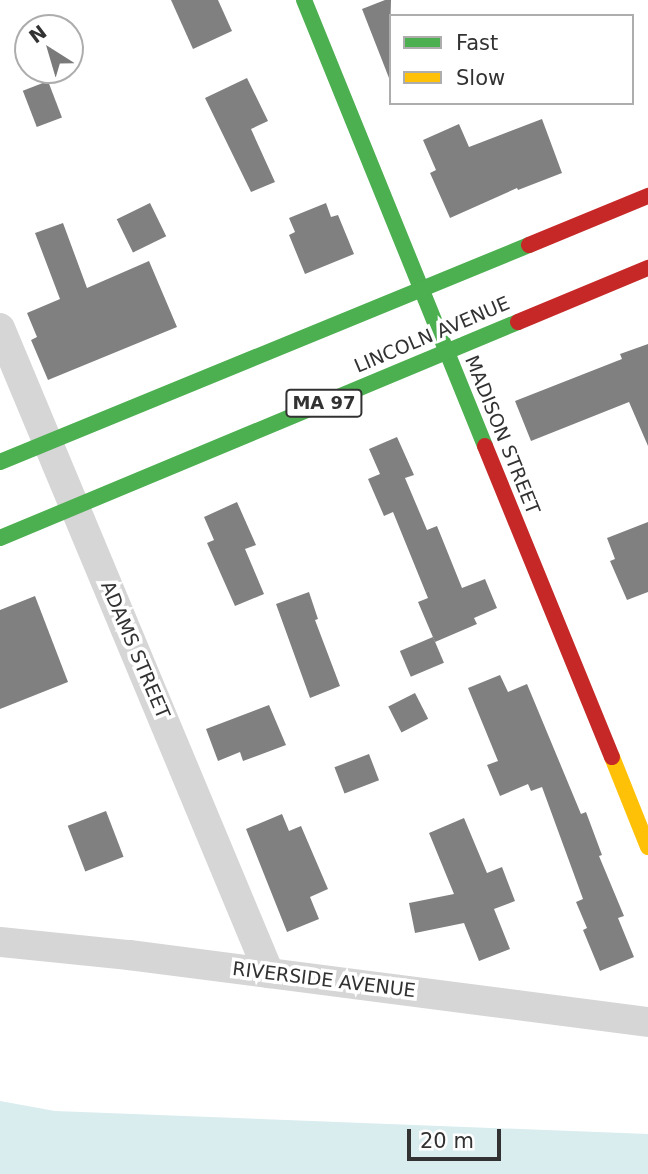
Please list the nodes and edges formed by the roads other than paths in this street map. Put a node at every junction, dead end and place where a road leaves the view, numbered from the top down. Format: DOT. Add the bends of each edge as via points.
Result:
graph roads {
  1 [pos="304,0"];
  2 [pos="648,196"];
  3 [pos="648,268"];
  4 [pos="420,289"];
  5 [pos="0,328"];
  6 [pos="446,352"];
  7 [pos="48,442"];
  8 [pos="0,462"];
  9 [pos="75,507"];
  10 [pos="0,538"];
  11 [pos="648,847"];
  12 [pos="0,942"];
  13 [pos="269,973"];
  14 [pos="648,1022"];
  1 -- 4 [label="main road, MADISON STREET"];
  2 -- 4 [label="main road"];
  3 -- 6 [label="main road, LINCOLN AVENUE / MA 97"];
  4 -- 6 [label="main road, MADISON STREET"];
  4 -- 7 [label="main road"];
  5 -- 7 [label="street, ADAMS STREET"];
  6 -- 9 [label="main road, LINCOLN AVENUE / MA 97"];
  6 -- 11 [label="main road, MADISON STREET"];
  7 -- 8 [label="main road"];
  7 -- 9 [label="street, ADAMS STREET"];
  9 -- 10 [label="main road, LINCOLN AVENUE / MA 97"];
  9 -- 13 [label="street, ADAMS STREET"];
  12 -- 13 [label="street, RIVERSIDE AVENUE"];
  13 -- 14 [label="street, RIVERSIDE AVENUE"];
}
